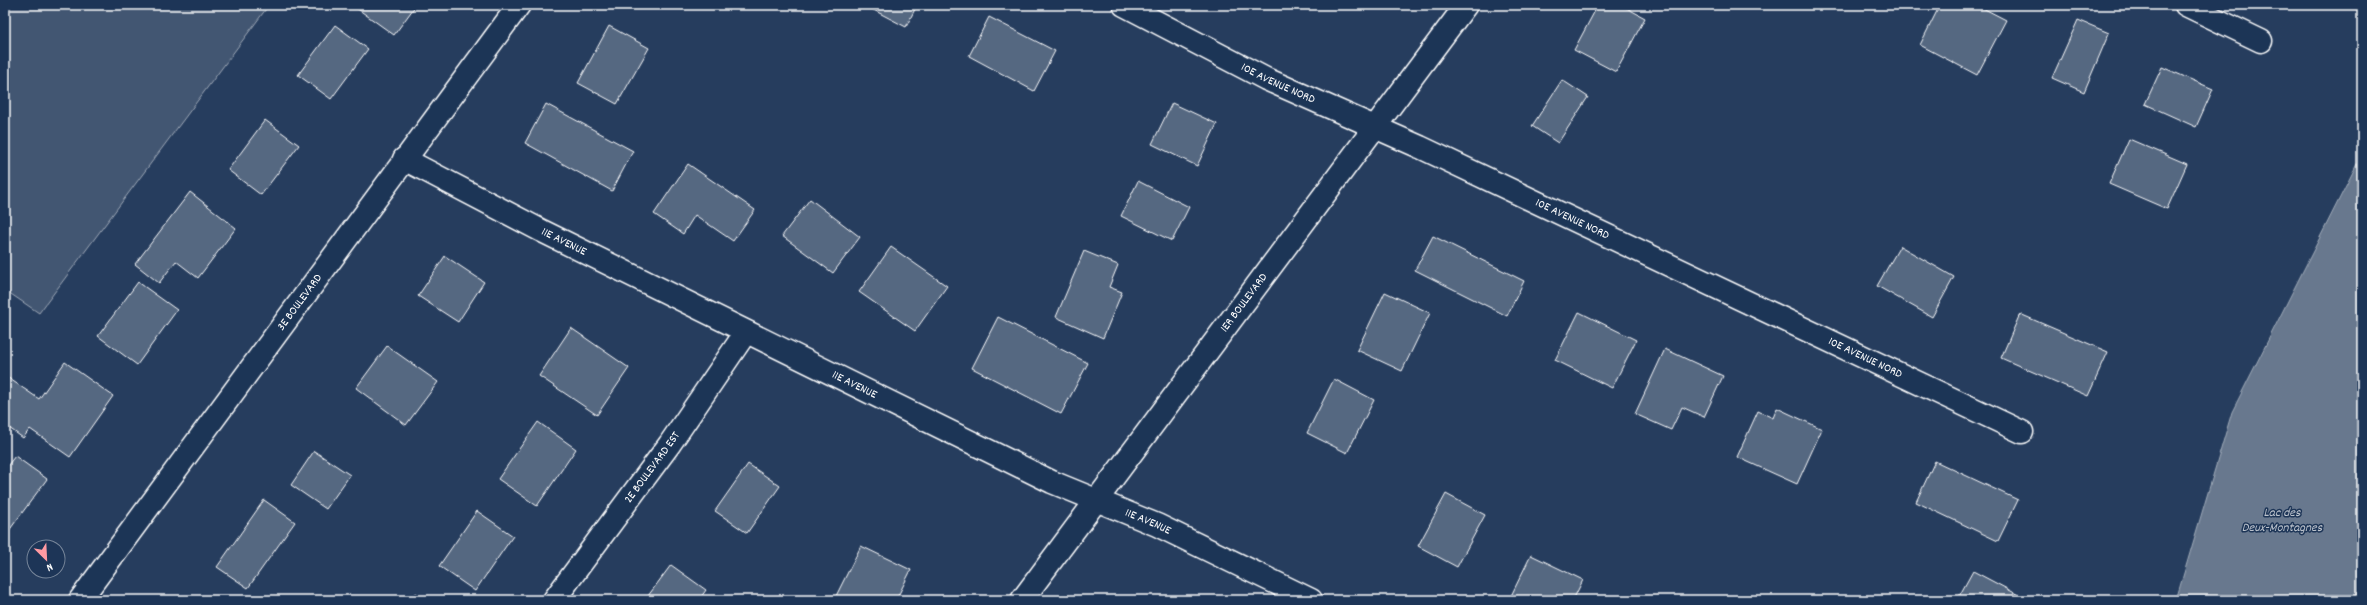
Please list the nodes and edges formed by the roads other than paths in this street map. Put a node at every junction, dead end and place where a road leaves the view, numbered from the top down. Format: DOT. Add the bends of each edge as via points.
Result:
graph roads {
  1 [pos="519,5"];
  2 [pos="1124,5"];
  3 [pos="1466,5"];
  4 [pos="2186,5"];
  5 [pos="2261,40"];
  6 [pos="1373,128"];
  7 [pos="404,159"];
  8 [pos="746,332"];
  9 [pos="2022,432"];
  10 [pos="1096,499"];
  11 [pos="80,600"];
  12 [pos="554,600"];
  13 [pos="1022,600"];
  14 [pos="1311,600"];
  1 -- 7 [label="street, 3E BOULEVARD"];
  2 -- 6 [label="street, 10E AVENUE NORD" via="1266,78"];
  3 -- 6 [label="street, 1ER BOULEVARD"];
  4 -- 5 [label="street"];
  6 -- 9 [label="street, 10E AVENUE NORD" via="1420,147"];
  6 -- 10 [label="street, 1ER BOULEVARD"];
  7 -- 8 [label="street, 11E AVENUE"];
  7 -- 11 [label="street, 3E BOULEVARD"];
  8 -- 10 [label="street, 11E AVENUE" via="906,408 1052,482"];
  8 -- 12 [label="street, 2E BOULEVARD EST" via="669,445"];
  10 -- 13 [label="street, 1ER BOULEVARD"];
  10 -- 14 [label="street, 11E AVENUE" via="1157,525"];
}
